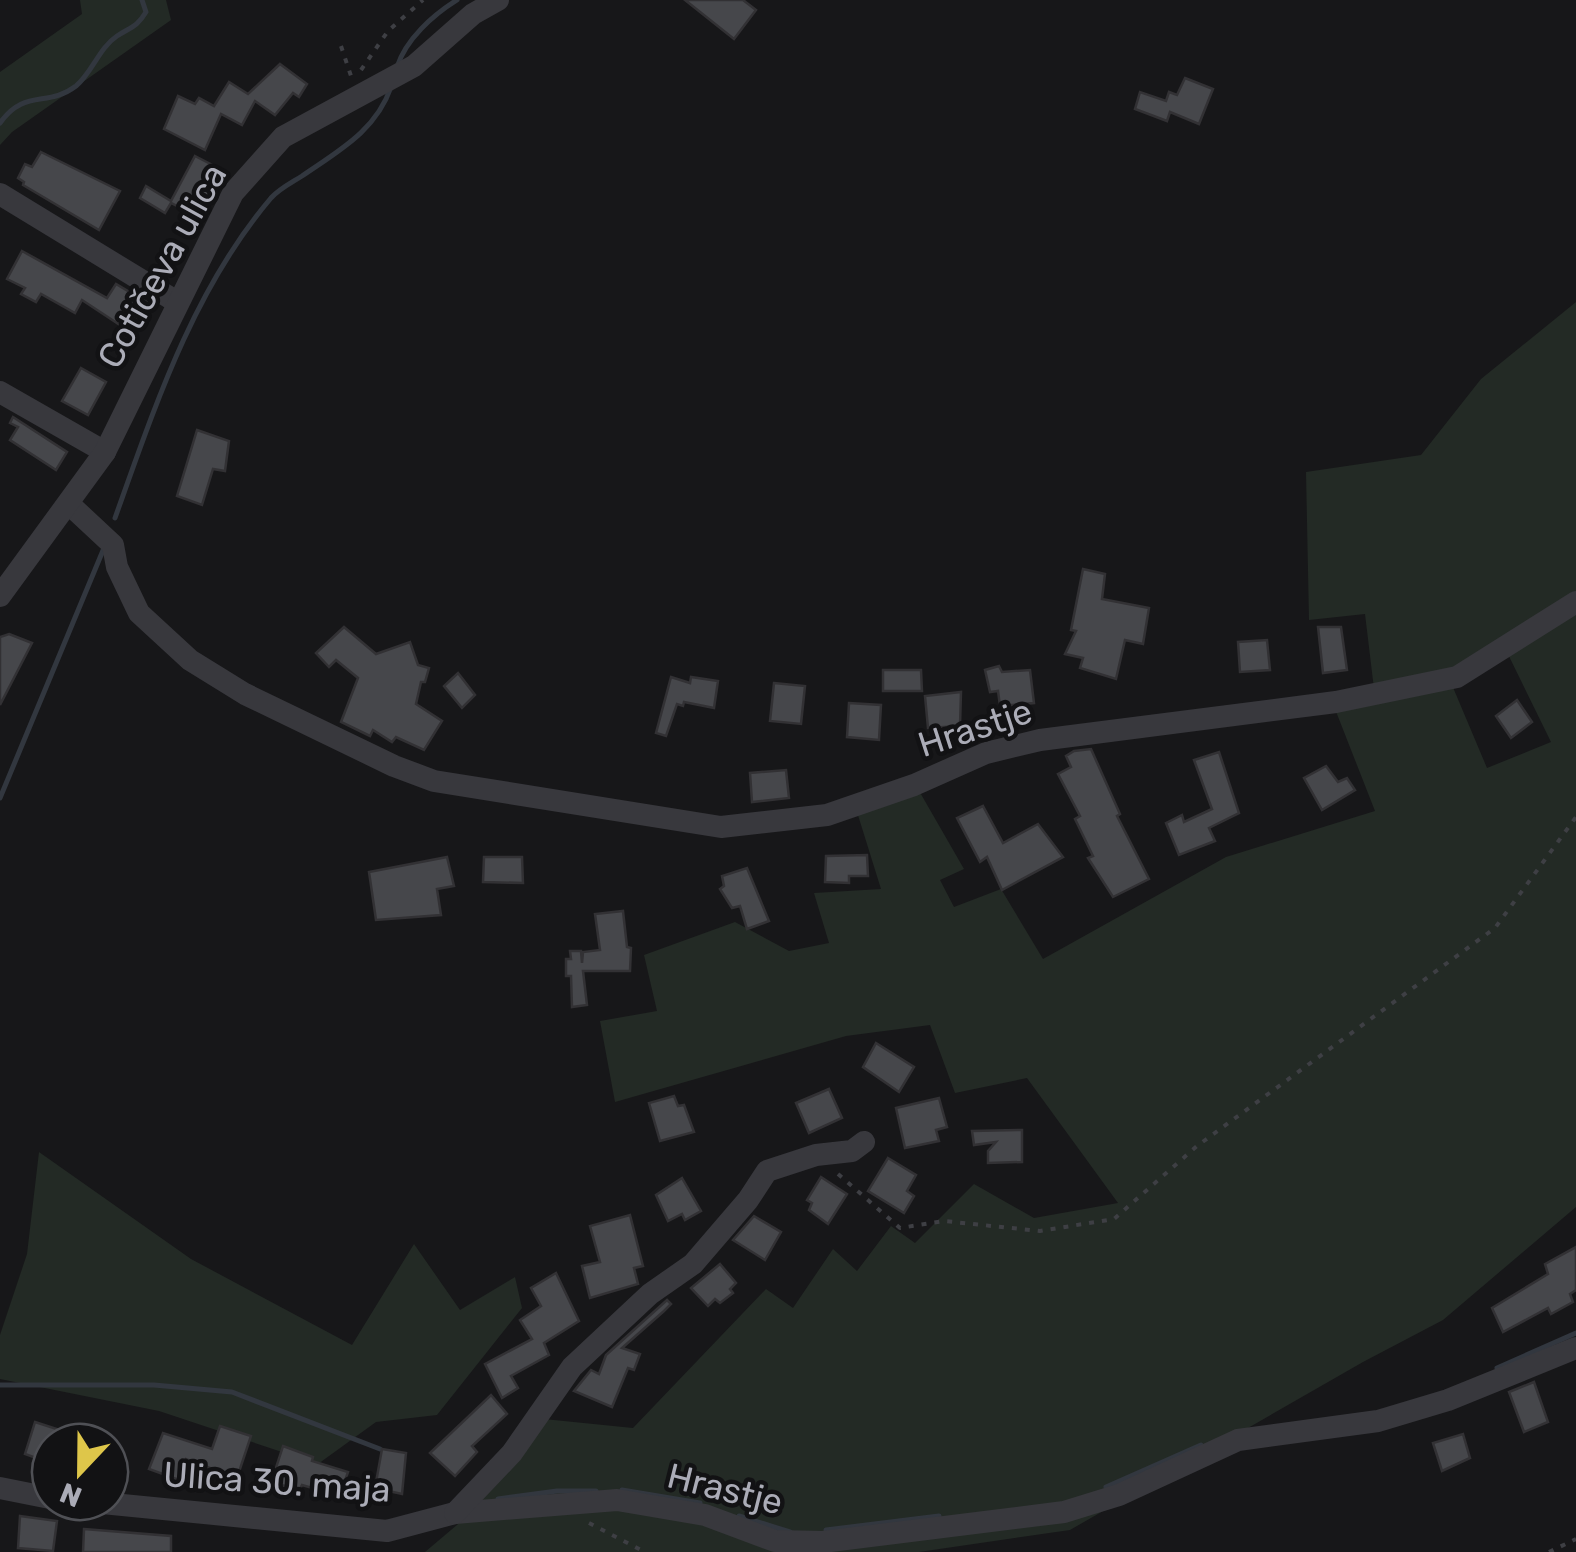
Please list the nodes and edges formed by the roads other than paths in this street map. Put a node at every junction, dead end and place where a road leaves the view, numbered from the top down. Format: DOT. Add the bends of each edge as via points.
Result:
graph roads {
  1 [pos="498,0"];
  2 [pos="0,194"];
  3 [pos="176,302"];
  4 [pos="0,392"];
  5 [pos="104,452"];
  6 [pos="69,504"];
  7 [pos="0,596"];
  8 [pos="1576,602"];
  9 [pos="864,1142"];
  10 [pos="1576,1348"];
  11 [pos="0,1488"];
  12 [pos="30,1494"];
  13 [pos="130,1507"];
  14 [pos="455,1513"];
  15 [pos="385,1542"];
  1 -- 3 [label="street, Cotičeva ulica" via="414,66 283,137 233,193"];
  2 -- 3 [label="street"];
  3 -- 5 [label="street, Cotičeva ulica"];
  4 -- 5 [label="street"];
  5 -- 6 [label="street, Cotičeva ulica"];
  6 -- 7 [label="street, Cotičeva ulica"];
  6 -- 8 [label="street, Hrastje" via="114,545 139,613 190,660 246,694 434,781 722,827 827,815 986,753 1040,740 1336,702 1458,677"];
  9 -- 14 [label="street" via="852,1151 768,1171 692,1264 572,1368 512,1453"];
  10 -- 14 [label="street, Hrastje" via="1378,1421 1238,1440 1119,1496 1064,1512 824,1542 775,1541 705,1515 616,1500"];
  11 -- 12 [label="street"];
  13 -- 15 [label="street, Ulica 30. maja"];
  14 -- 15 [label="street, Ulica 30. maja"];
}
